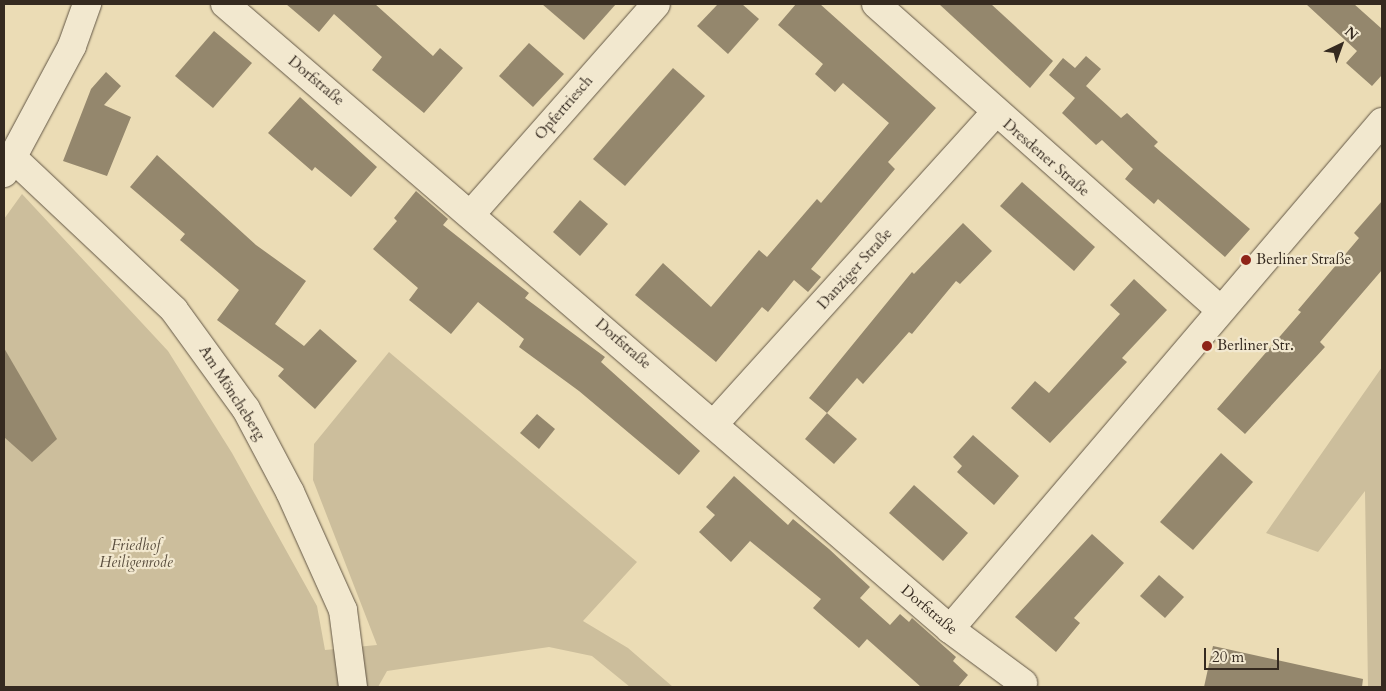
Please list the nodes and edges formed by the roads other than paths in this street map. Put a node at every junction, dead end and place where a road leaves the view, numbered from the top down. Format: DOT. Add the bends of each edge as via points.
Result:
graph roads {
  1 [pos="88,4"];
  2 [pos="225,4"];
  3 [pos="656,4"];
  4 [pos="876,4"];
  5 [pos="995,113"];
  6 [pos="1382,122"];
  7 [pos="9,166"];
  8 [pos="472,213"];
  9 [pos="1220,308"];
  10 [pos="714,424"];
  11 [pos="950,629"];
  12 [pos="1023,683"];
  13 [pos="353,687"];
  1 -- 7 [label="street" via="72,46"];
  2 -- 8 [label="street, Dorfstraße"];
  3 -- 8 [label="street, Opfertriesch"];
  4 -- 5 [label="street, Dresdener Straße"];
  5 -- 9 [label="street, Dresdener Straße"];
  5 -- 10 [label="street, Danziger Straße"];
  6 -- 9 [label="street"];
  7 -- 13 [label="street, Am Möncheberg" via="174,310 246,409 290,492 343,610"];
  8 -- 10 [label="street, Dorfstraße"];
  9 -- 11 [label="street"];
  10 -- 11 [label="street, Dorfstraße"];
  11 -- 12 [label="street, Dorfstraße"];
}
